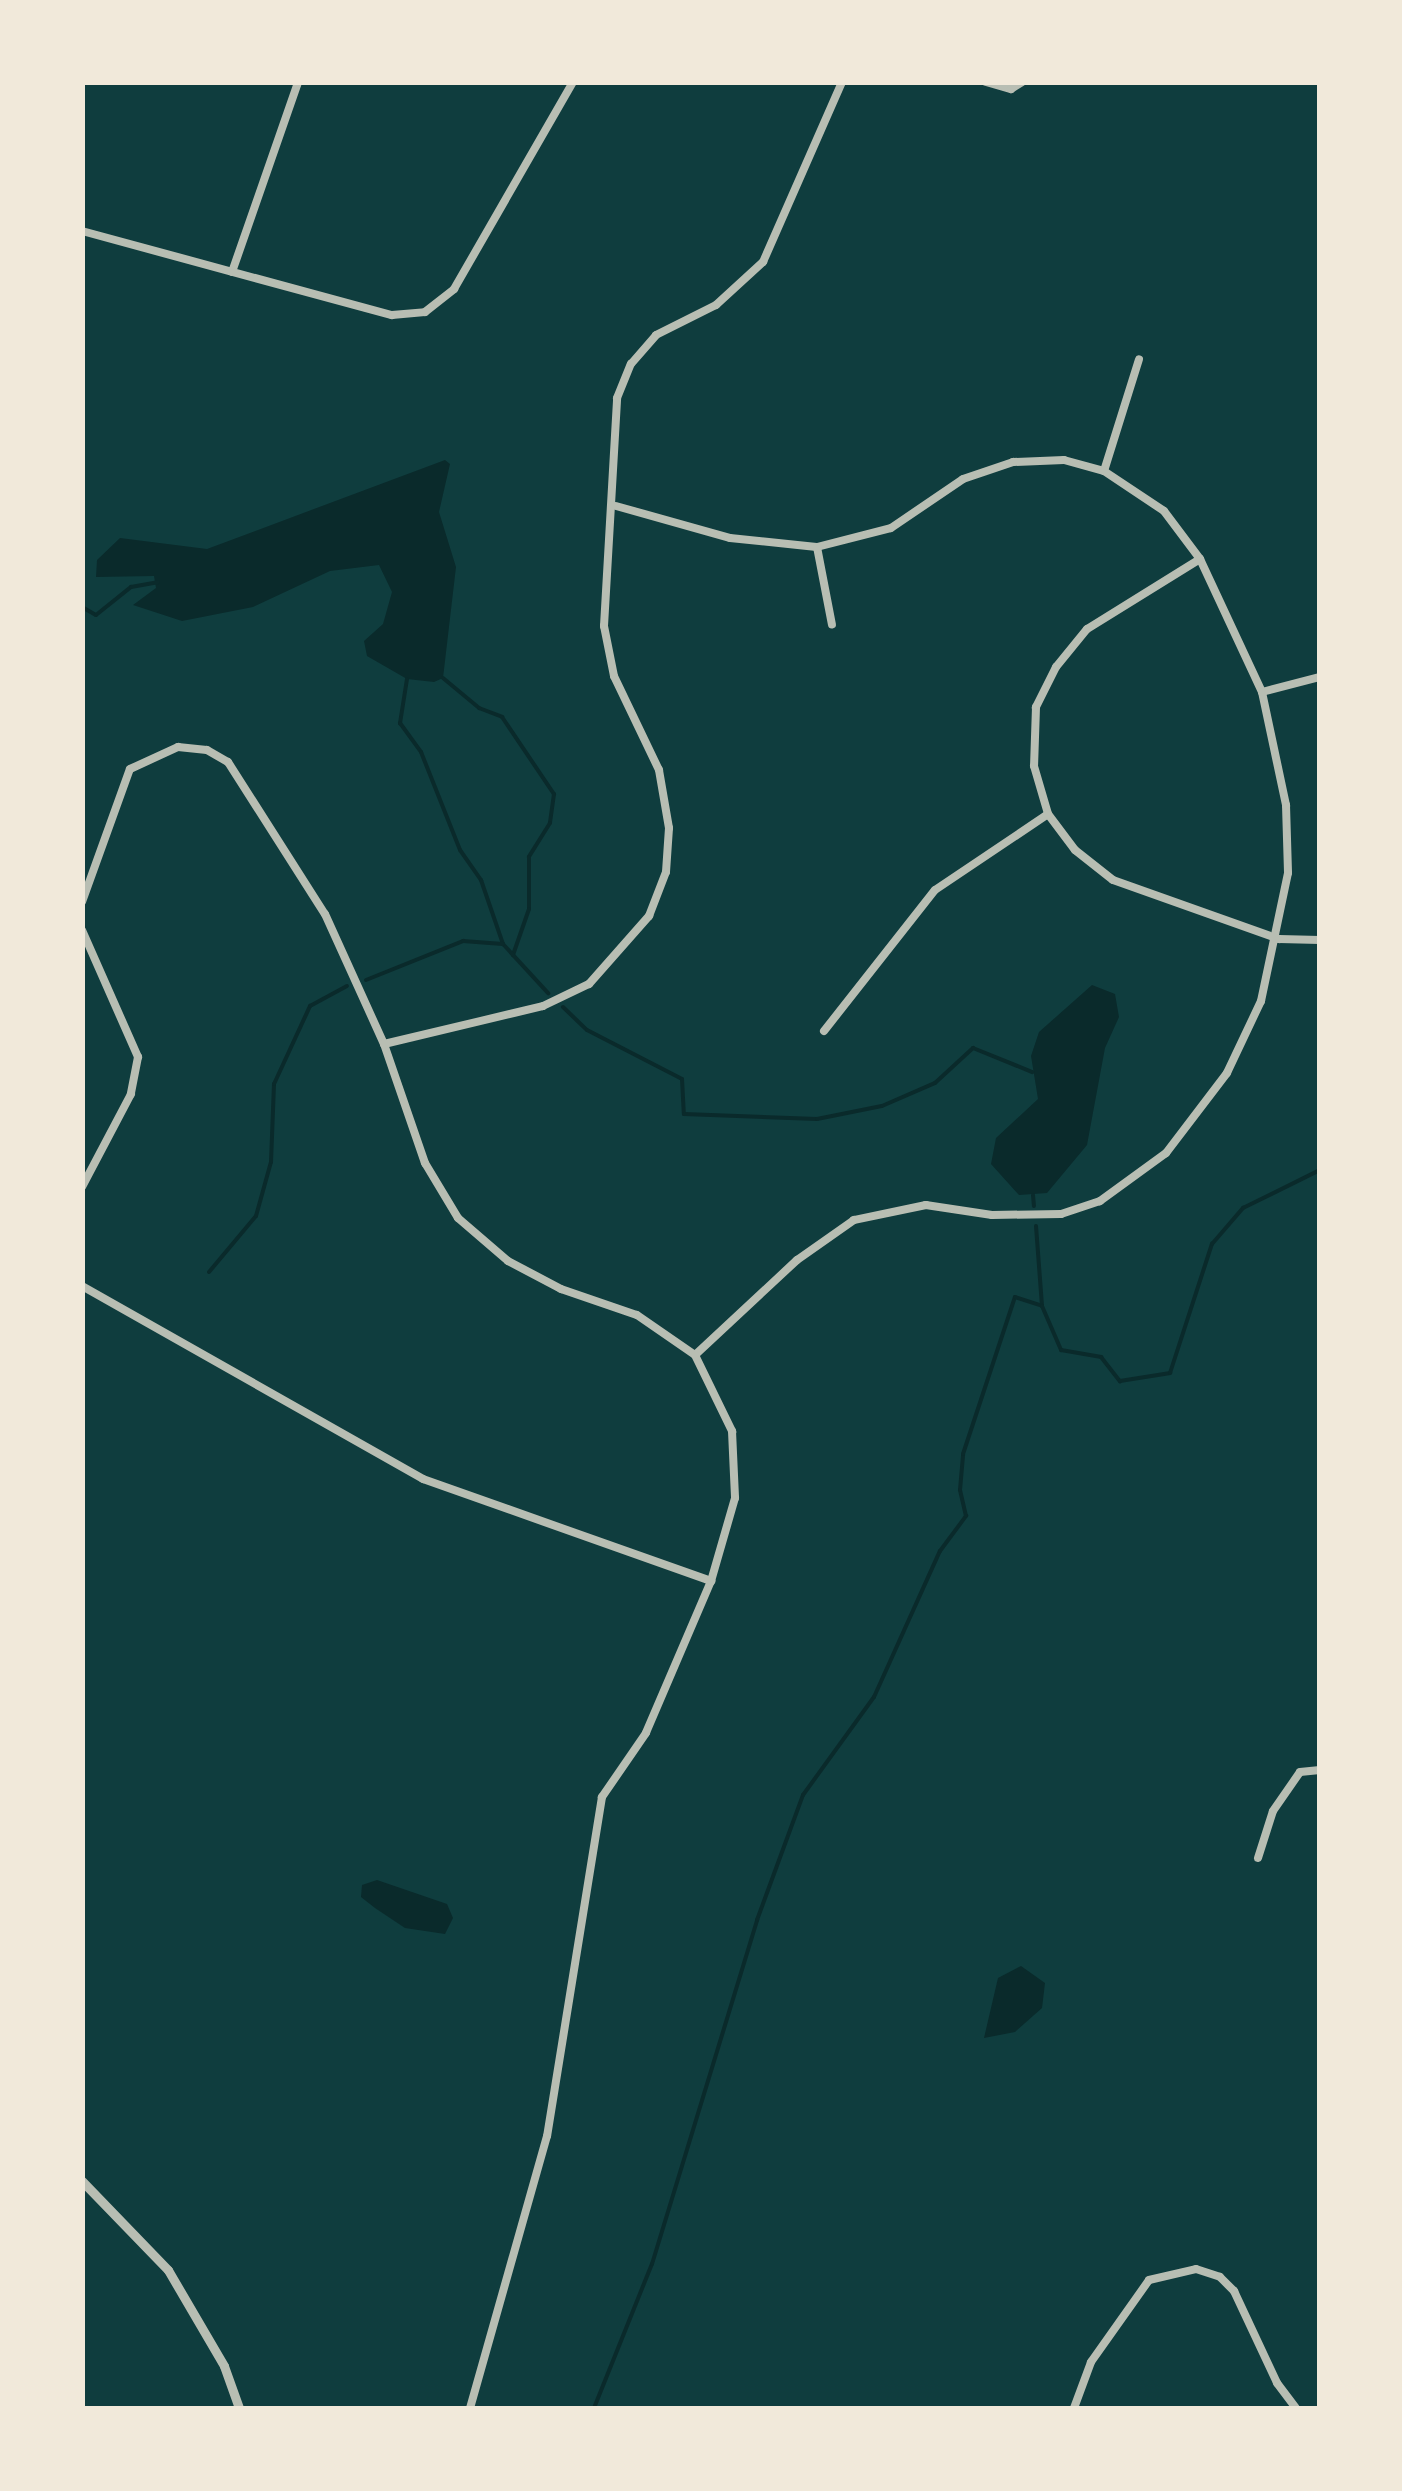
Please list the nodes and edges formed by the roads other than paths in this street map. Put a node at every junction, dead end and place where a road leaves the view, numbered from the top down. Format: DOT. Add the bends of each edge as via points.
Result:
graph roads {
  1 [pos="298,82"];
  2 [pos="573,82"];
  3 [pos="842,82"];
  4 [pos="986,82"];
  5 [pos="1022,82"];
  6 [pos="82,230"];
  7 [pos="232,272"];
  8 [pos="1138,358"];
  9 [pos="1104,470"];
  10 [pos="616,506"];
  11 [pos="818,547"];
  12 [pos="1200,559"];
  13 [pos="832,624"];
  14 [pos="1320,677"];
  15 [pos="1262,692"];
  16 [pos="1048,814"];
  17 [pos="82,902"];
  18 [pos="82,930"];
  19 [pos="1279,938"];
  20 [pos="1320,940"];
  21 [pos="824,1031"];
  22 [pos="384,1044"];
  23 [pos="82,1186"];
  24 [pos="82,1286"];
  25 [pos="695,1355"];
  26 [pos="711,1581"];
  27 [pos="1320,1770"];
  28 [pos="1258,1858"];
  29 [pos="82,2181"];
  30 [pos="239,2408"];
  31 [pos="470,2408"];
  32 [pos="1074,2408"];
  33 [pos="1296,2408"];
  1 -- 7 [label="street"];
  2 -- 7 [label="street" via="454,288 425,312 392,315"];
  3 -- 10 [label="street" via="763,262 716,305 656,335 632,364 618,398"];
  4 -- 5 [label="street" via="1011,90"];
  6 -- 7 [label="street"];
  8 -- 9 [label="street"];
  9 -- 11 [label="street" via="1064,460 1013,462 963,479 891,528"];
  9 -- 12 [label="street" via="1164,511"];
  10 -- 11 [label="street" via="730,538"];
  10 -- 22 [label="street" via="604,626 614,676 659,770 669,828 666,872 649,916 589,984 543,1006"];
  11 -- 13 [label="street"];
  12 -- 15 [label="street"];
  12 -- 16 [label="street" via="1087,629 1056,667 1036,707 1034,766"];
  14 -- 15 [label="street"];
  15 -- 19 [label="street" via="1286,805 1288,873"];
  16 -- 19 [label="street" via="1075,850 1113,880"];
  16 -- 21 [label="street" via="935,890"];
  17 -- 22 [label="street" via="130,769 160,752 207,750 238,773 325,914"];
  18 -- 23 [label="street" via="138,1057 132,1094"];
  19 -- 20 [label="street"];
  19 -- 25 [label="street" via="1261,1001 1230,1068 1193,1122 1136,1179 1060,1214 992,1215 926,1205 854,1220 798,1260"];
  22 -- 25 [label="street" via="424,1163 458,1218 508,1261 561,1290 637,1316"];
  24 -- 26 [label="street" via="423,1479"];
  25 -- 26 [label="street" via="732,1431 734,1498"];
  26 -- 31 [label="street" via="646,1733 602,1797 547,2136"];
  27 -- 28 [label="street" via="1300,1772 1273,1810"];
  29 -- 30 [label="street" via="168,2270 224,2366"];
  32 -- 33 [label="street" via="1091,2362 1150,2280 1196,2269 1220,2277 1234,2291 1277,2383"];
}
